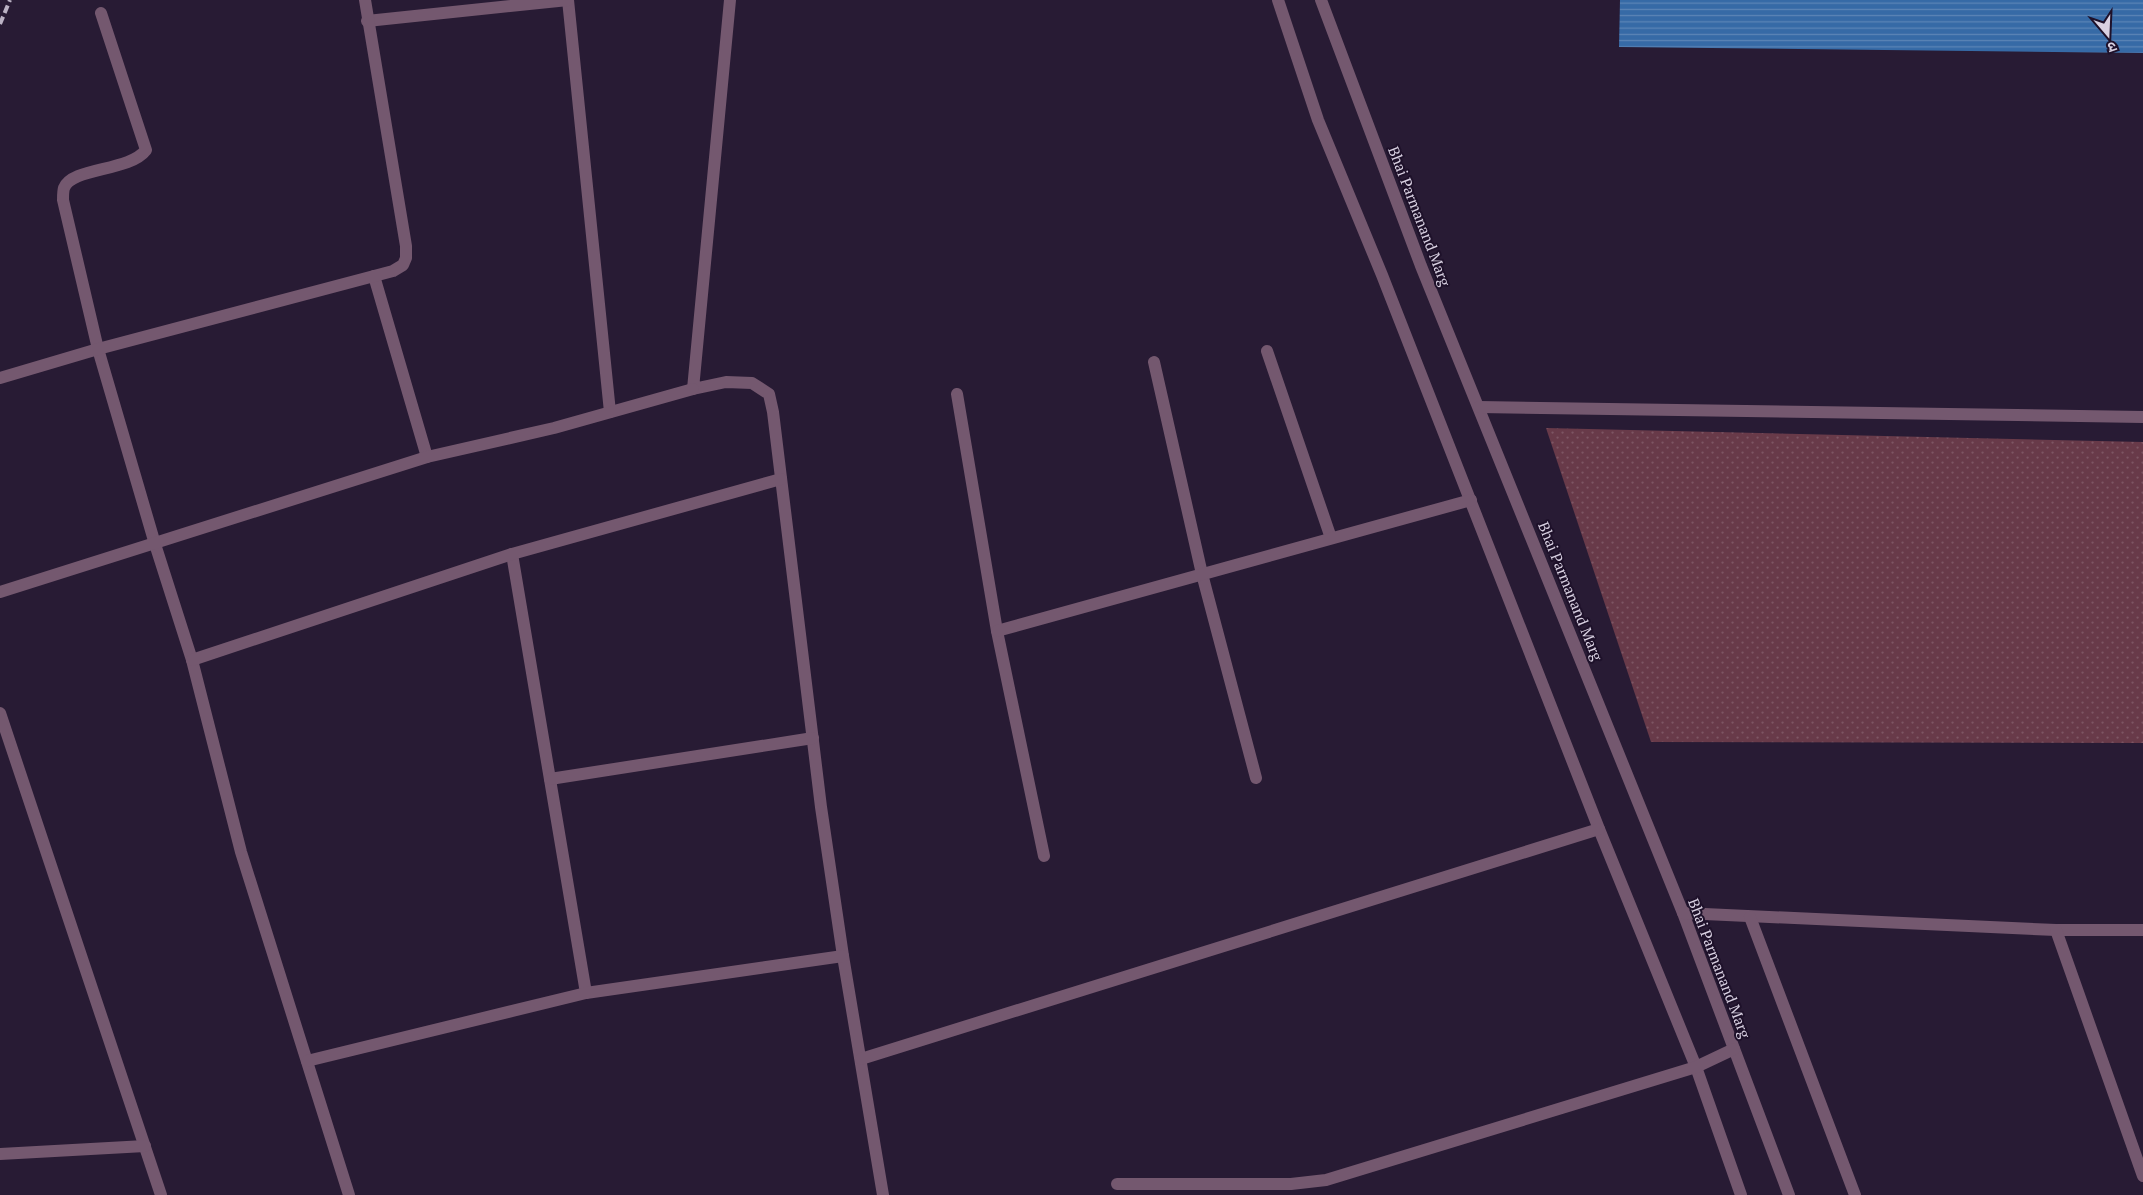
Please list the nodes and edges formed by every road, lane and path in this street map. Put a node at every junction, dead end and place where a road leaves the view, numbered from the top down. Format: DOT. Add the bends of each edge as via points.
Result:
graph roads {
  1 [pos="365,0"];
  2 [pos="568,0"];
  3 [pos="730,0"];
  4 [pos="1278,0"];
  5 [pos="1321,0"];
  6 [pos="101,13"];
  7 [pos="367,21"];
  8 [pos="374,276"];
  9 [pos="98,349"];
  10 [pos="1267,351"];
  11 [pos="1154,362"];
  12 [pos="0,378"];
  13 [pos="694,389"];
  14 [pos="958,394"];
  15 [pos="1479,407"];
  16 [pos="610,412"];
  17 [pos="2143,417"];
  18 [pos="427,457"];
  19 [pos="782,479"];
  20 [pos="1471,500"];
  21 [pos="1331,538"];
  22 [pos="155,544"];
  23 [pos="512,554"];
  24 [pos="1202,574"];
  25 [pos="0,592"];
  26 [pos="998,631"];
  27 [pos="192,660"];
  28 [pos="0,713"];
  29 [pos="813,738"];
  30 [pos="550,778"];
  31 [pos="1256,778"];
  32 [pos="1599,829"];
  33 [pos="1044,856"];
  34 [pos="1683,913"];
  35 [pos="1750,917"];
  36 [pos="2056,930"];
  37 [pos="2143,930"];
  38 [pos="843,956"];
  39 [pos="586,993"];
  40 [pos="1734,1049"];
  41 [pos="861,1059"];
  42 [pos="307,1061"];
  43 [pos="1696,1067"];
  44 [pos="145,1146"];
  45 [pos="0,1154"];
  46 [pos="2143,1176"];
  47 [pos="1118,1184"];
  48 [pos="161,1195"];
  49 [pos="349,1195"];
  50 [pos="883,1195"];
  51 [pos="1741,1195"];
  52 [pos="1789,1195"];
  53 [pos="1855,1195"];
  1 -- 7 [label="street"];
  2 -- 7 [label="street"];
  2 -- 16 [label="street"];
  3 -- 13 [label="street"];
  4 -- 20 [label="street" via="1318,120"];
  5 -- 15 [label="street, Bhai Parmanand Marg" via="1421,266"];
  6 -- 9 [label="street" via="146,150 140,158 71,179 64,188 63,200"];
  7 -- 8 [label="street" via="406,252 404,265"];
  8 -- 9 [label="street"];
  8 -- 18 [label="street"];
  9 -- 12 [label="street"];
  9 -- 22 [label="street"];
  10 -- 21 [label="street"];
  11 -- 24 [label="street"];
  13 -- 16 [label="street"];
  13 -- 19 [label="street" via="726,382 752,382 769,394"];
  14 -- 26 [label="street"];
  15 -- 17 [label="street"];
  15 -- 34 [label="street, Bhai Parmanand Marg"];
  16 -- 18 [label="street"];
  18 -- 22 [label="street"];
  19 -- 23 [label="street"];
  19 -- 29 [label="street"];
  20 -- 21 [label="street"];
  20 -- 32 [label="street"];
  21 -- 24 [label="street"];
  22 -- 25 [label="street"];
  22 -- 27 [label="street"];
  23 -- 27 [label="street"];
  23 -- 30 [label="street"];
  24 -- 26 [label="street"];
  24 -- 31 [label="street"];
  26 -- 33 [label="street"];
  27 -- 42 [label="street" via="241,852"];
  28 -- 44 [label="street"];
  29 -- 30 [label="street"];
  29 -- 38 [label="street"];
  30 -- 39 [label="street"];
  32 -- 41 [label="street"];
  32 -- 43 [label="street"];
  34 -- 35 [label="street"];
  34 -- 40 [label="street, Bhai Parmanand Marg"];
  35 -- 36 [label="street"];
  35 -- 53 [label="street"];
  36 -- 37 [label="street"];
  36 -- 46 [label="street"];
  38 -- 39 [label="street"];
  38 -- 41 [label="street"];
  39 -- 42 [label="street"];
  40 -- 43 [label="street"];
  40 -- 52 [label="street, Bhai Parmanand Marg"];
  41 -- 50 [label="street"];
  42 -- 49 [label="street"];
  43 -- 47 [label="street" via="1326,1180 1291,1184"];
  43 -- 51 [label="street"];
  44 -- 45 [label="street"];
  44 -- 48 [label="street"];
}
